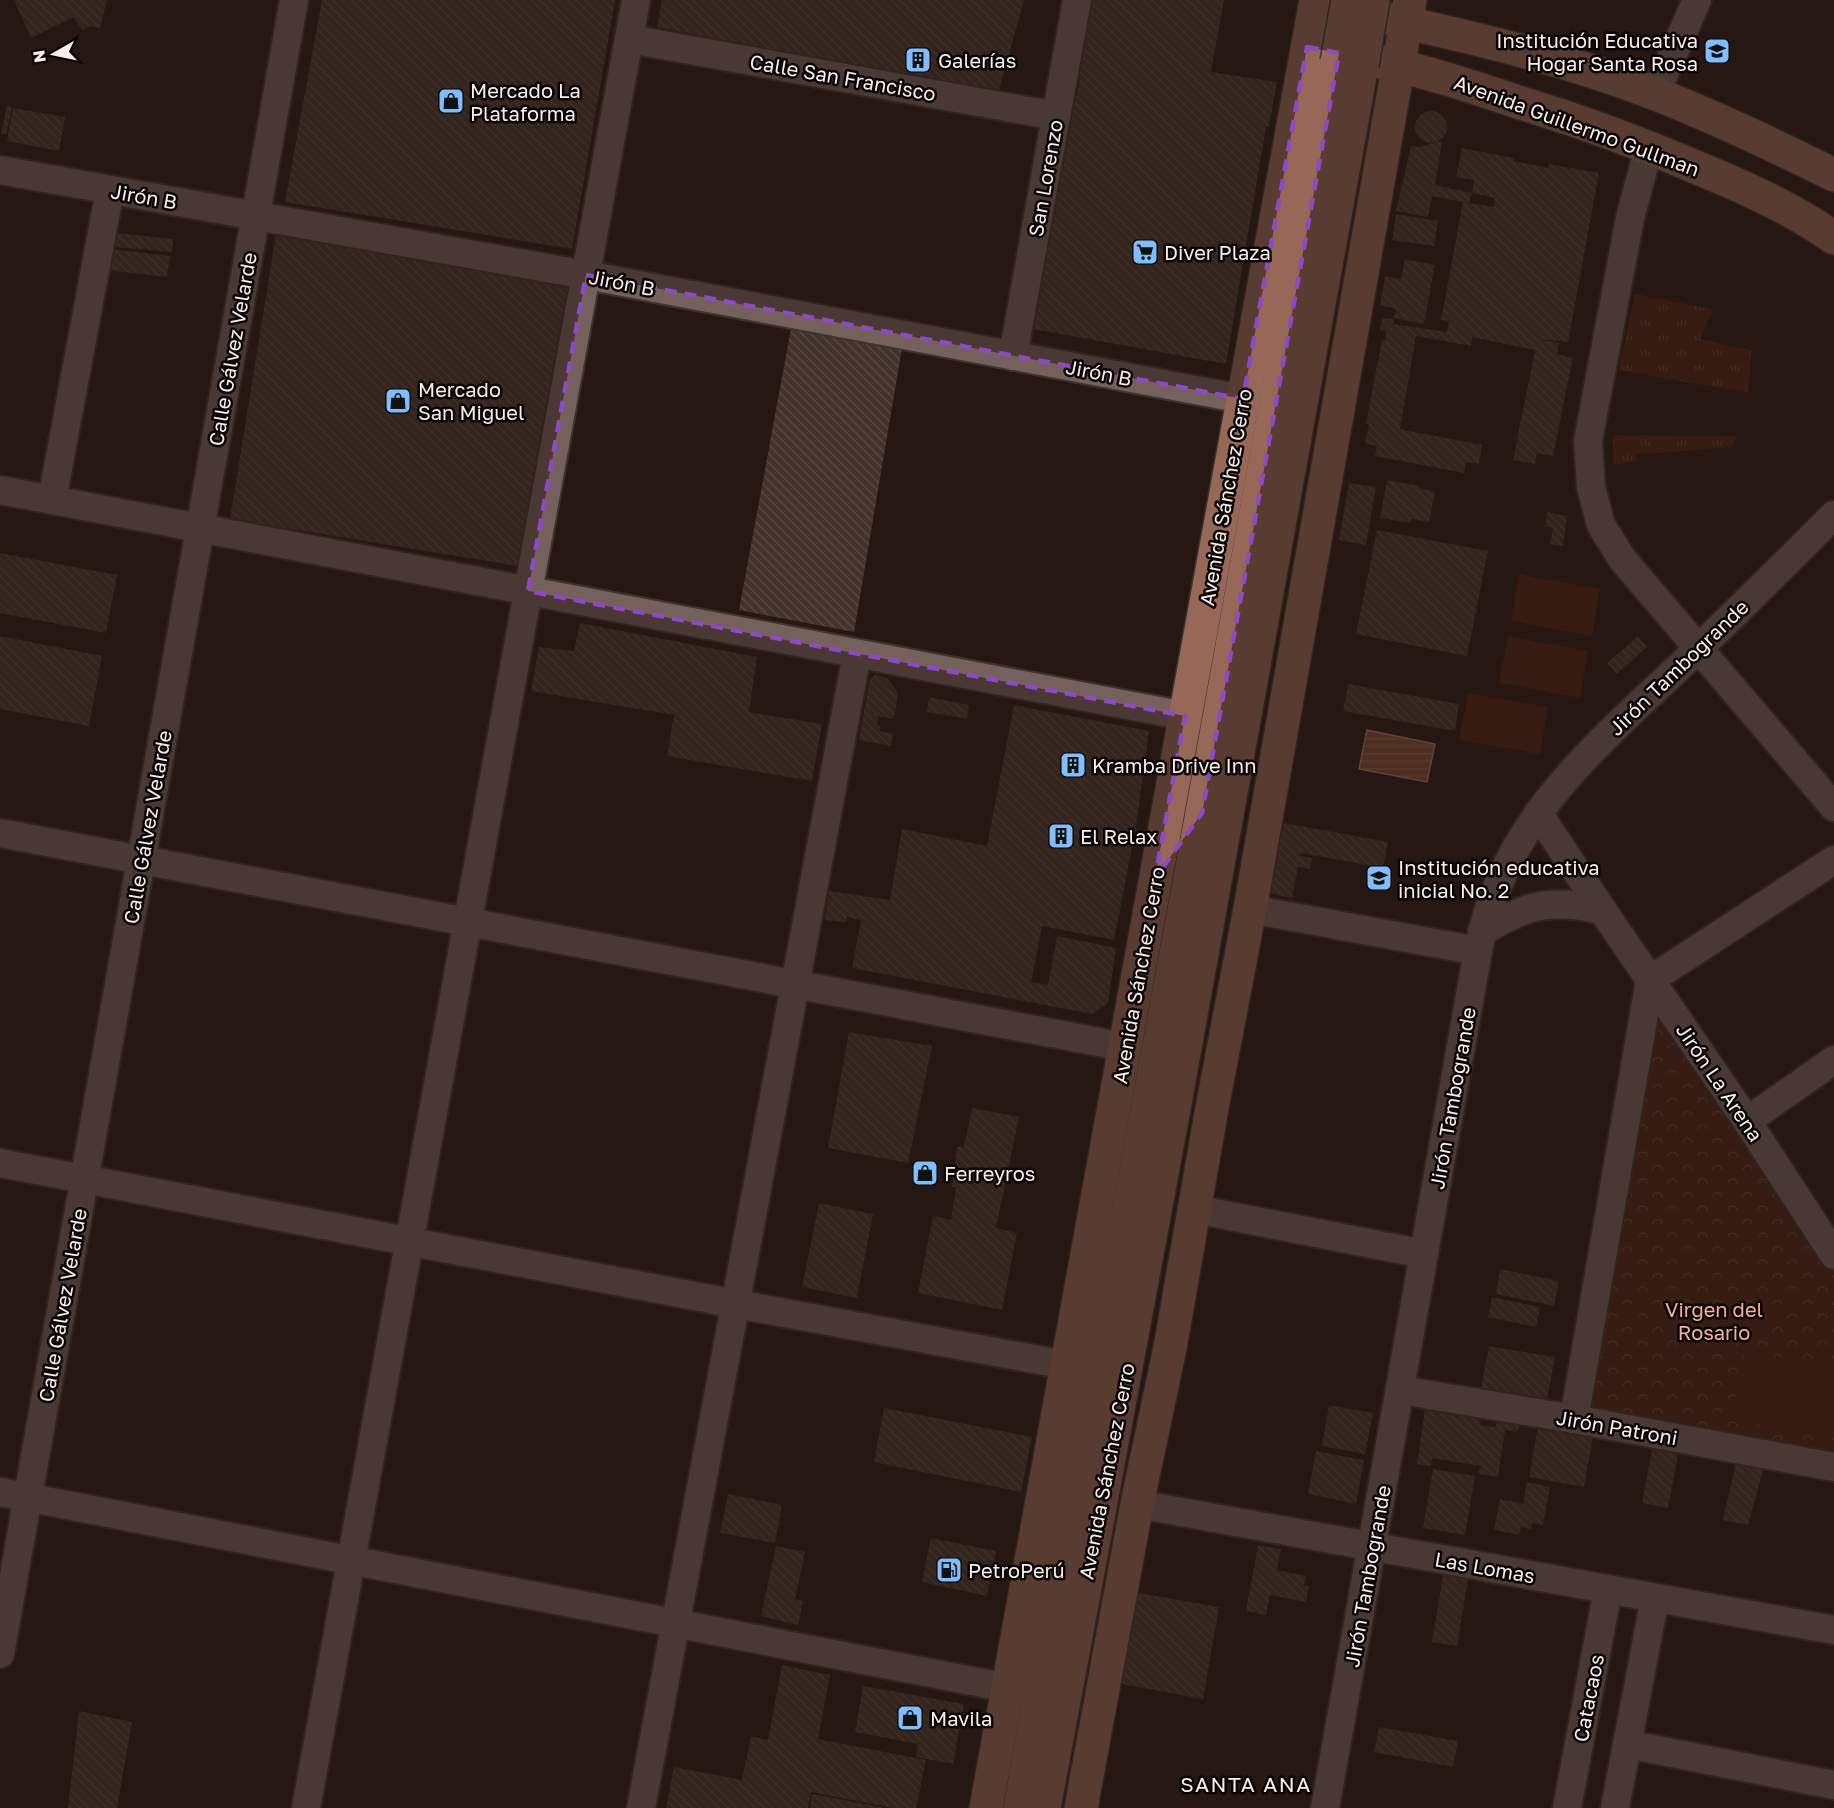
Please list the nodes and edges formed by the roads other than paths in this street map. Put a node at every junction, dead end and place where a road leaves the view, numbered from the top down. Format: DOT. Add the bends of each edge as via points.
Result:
graph roads {
  1 [pos="294,0"];
  2 [pos="636,0"];
  3 [pos="1077,0"];
  4 [pos="1348,0"];
  5 [pos="1373,0"];
  6 [pos="1697,0"];
  7 [pos="1315,1"];
  8 [pos="1408,11"];
  9 [pos="629,39"];
  10 [pos="1307,47"];
  11 [pos="1349,64"];
  12 [pos="1397,65"];
  13 [pos="1655,94"];
  14 [pos="1056,116"];
  15 [pos="1649,147"];
  16 [pos="0,171"];
  17 [pos="1834,175"];
  18 [pos="110,190"];
  19 [pos="256,216"];
  20 [pos="1834,238"];
  21 [pos="586,275"];
  22 [pos="1012,356"];
  23 [pos="1243,399"];
  24 [pos="0,490"];
  25 [pos="52,500"];
  26 [pos="1834,515"];
  27 [pos="200,529"];
  28 [pos="528,591"];
  29 [pos="1699,649"];
  30 [pos="857,654"];
  31 [pos="1185,716"];
  32 [pos="1834,807"];
  33 [pos="1202,813"];
  34 [pos="1538,813"];
  35 [pos="0,833"];
  36 [pos="141,860"];
  37 [pos="1834,860"];
  38 [pos="1155,878"];
  39 [pos="1250,909"];
  40 [pos="1603,911"];
  41 [pos="468,922"];
  42 [pos="1480,942"];
  43 [pos="1650,980"];
  44 [pos="795,984"];
  45 [pos="1125,1047"];
  46 [pos="1834,1060"];
  47 [pos="1747,1121"];
  48 [pos="0,1163"];
  49 [pos="84,1178"];
  50 [pos="1194,1209"];
  51 [pos="410,1241"];
  52 [pos="1424,1254"];
  53 [pos="1834,1255"];
  54 [pos="736,1304"];
  55 [pos="1066,1365"];
  56 [pos="1400,1390"];
  57 [pos="1060,1399"];
  58 [pos="1574,1419"];
  59 [pos="1834,1467"];
  60 [pos="0,1492"];
  61 [pos="28,1497"];
  62 [pos="1137,1504"];
  63 [pos="1372,1547"];
  64 [pos="1065,1554"];
  65 [pos="351,1560"];
  66 [pos="1608,1589"];
  67 [pos="1655,1598"];
  68 [pos="676,1623"];
  69 [pos="1834,1630"];
  70 [pos="0,1654"];
  71 [pos="1008,1688"];
  72 [pos="1031,1743"];
  73 [pos="1627,1744"];
  74 [pos="1093,1745"];
  75 [pos="1834,1785"];
  76 [pos="306,1808"];
  77 [pos="641,1808"];
  78 [pos="986,1808"];
  79 [pos="992,1808"];
  80 [pos="1020,1808"];
  81 [pos="1046,1808"];
  82 [pos="1081,1808"];
  83 [pos="1325,1808"];
  84 [pos="1568,1808"];
  85 [pos="1615,1808"];
  1 -- 19 [label="street, Calle Gálvez Velarde"];
  2 -- 9 [label="street"];
  3 -- 14 [label="street, San Lorenzo"];
  4 -- 11 [label="main road, Avenida Sánchez Cerro, bridge"];
  5 -- 11 [label="main road, Avenida Sánchez Cerro, bridge"];
  6 -- 13 [label="street"];
  7 -- 8 [label="main road"];
  7 -- 10 [label="main road, Avenida Sánchez Cerro"];
  8 -- 12 [label="main road, Avenida Sánchez Cerro"];
  8 -- 13 [label="main road"];
  9 -- 14 [label="street, Calle San Francisco"];
  9 -- 21 [label="street"];
  10 -- 12 [label="main road, Avenida Guillermo Gullman"];
  10 -- 23 [label="main road, Avenida Sánchez Cerro"];
  11 -- 33 [label="main road, Avenida Sánchez Cerro"];
  11 -- 81 [label="main road, Avenida Sánchez Cerro" via="1179,1080"];
  12 -- 15 [label="main road, Avenida Guillermo Gullman" via="1556,113"];
  12 -- 39 [label="main road, Avenida Sánchez Cerro"];
  13 -- 17 [label="main road" via="1760,138"];
  14 -- 22 [label="street, San Lorenzo"];
  15 -- 20 [label="main road, Avenida Guillermo Gullman" via="1742,186"];
  15 -- 29 [label="street" via="1630,218 1588,441 1591,487 1601,525 1623,560"];
  16 -- 18 [label="street, Jirón B"];
  18 -- 19 [label="street, Jirón B"];
  18 -- 25 [label="street"];
  19 -- 21 [label="street, Jirón B"];
  19 -- 27 [label="street, Calle Gálvez Velarde"];
  21 -- 22 [label="street, Jirón B"];
  21 -- 28 [label="street"];
  22 -- 23 [label="street, Jirón B"];
  23 -- 31 [label="main road, Avenida Sánchez Cerro"];
  24 -- 25 [label="street"];
  25 -- 27 [label="street"];
  26 -- 29 [label="street, Jirón Tambogrande"];
  27 -- 28 [label="street"];
  27 -- 36 [label="street, Calle Gálvez Velarde"];
  28 -- 30 [label="street"];
  28 -- 41 [label="street"];
  29 -- 32 [label="street"];
  29 -- 34 [label="street, Jirón Tambogrande" via="1592,749"];
  30 -- 31 [label="street"];
  30 -- 44 [label="street"];
  31 -- 38 [label="main road, Avenida Sánchez Cerro"];
  33 -- 38 [label="main road"];
  33 -- 64 [label="main road, Avenida Sánchez Cerro"];
  34 -- 40 [label="street, Jirón La Arena"];
  34 -- 42 [label="street, Jirón Tambogrande" via="1510,858"];
  35 -- 36 [label="street"];
  36 -- 41 [label="street"];
  36 -- 49 [label="street, Calle Gálvez Velarde"];
  37 -- 43 [label="street"];
  38 -- 45 [label="main road, Avenida Sánchez Cerro"];
  39 -- 42 [label="street"];
  39 -- 50 [label="main road, Avenida Sánchez Cerro"];
  40 -- 42 [label="street" via="1562,903 1521,910 1502,919"];
  40 -- 43 [label="street, Jirón La Arena"];
  41 -- 44 [label="street"];
  41 -- 51 [label="street"];
  42 -- 52 [label="street, Jirón Tambogrande"];
  43 -- 47 [label="street, Jirón La Arena"];
  43 -- 58 [label="street"];
  44 -- 45 [label="street"];
  44 -- 54 [label="street"];
  45 -- 55 [label="main road, Avenida Sánchez Cerro"];
  46 -- 47 [label="street"];
  47 -- 53 [label="street, Jirón La Arena"];
  48 -- 49 [label="street"];
  49 -- 51 [label="street"];
  49 -- 61 [label="street, Calle Gálvez Velarde"];
  50 -- 52 [label="street"];
  50 -- 62 [label="main road, Avenida Sánchez Cerro"];
  51 -- 54 [label="street"];
  51 -- 65 [label="street"];
  52 -- 56 [label="street, Jirón Tambogrande"];
  54 -- 55 [label="street"];
  54 -- 68 [label="street"];
  55 -- 57 [label="main road, Avenida Sánchez Cerro"];
  56 -- 58 [label="street, Jirón Patroni"];
  56 -- 63 [label="street, Jirón Tambogrande"];
  57 -- 64 [label="main road" via="1069,1428"];
  57 -- 71 [label="main road, Avenida Sánchez Cerro"];
  58 -- 59 [label="street, Jirón Patroni"];
  60 -- 61 [label="street"];
  61 -- 65 [label="street"];
  61 -- 70 [label="street, Calle Gálvez Velarde"];
  62 -- 63 [label="street, Las Lomas"];
  62 -- 74 [label="main road, Avenida Sánchez Cerro"];
  63 -- 66 [label="street, Las Lomas"];
  63 -- 83 [label="street, Jirón Tambogrande"];
  64 -- 72 [label="main road, Avenida Sánchez Cerro"];
  65 -- 68 [label="street"];
  65 -- 76 [label="street"];
  66 -- 67 [label="street, Las Lomas"];
  66 -- 84 [label="street, Catacaos"];
  67 -- 69 [label="street, Las Lomas"];
  67 -- 73 [label="street"];
  68 -- 71 [label="street"];
  68 -- 77 [label="street"];
  71 -- 78 [label="main road, Avenida Sánchez Cerro"];
  72 -- 79 [label="main road"];
  72 -- 80 [label="main road, Avenida Sánchez Cerro"];
  73 -- 75 [label="street"];
  73 -- 85 [label="street"];
  74 -- 81 [label="main road"];
  74 -- 82 [label="main road, Avenida Sánchez Cerro"];
}
